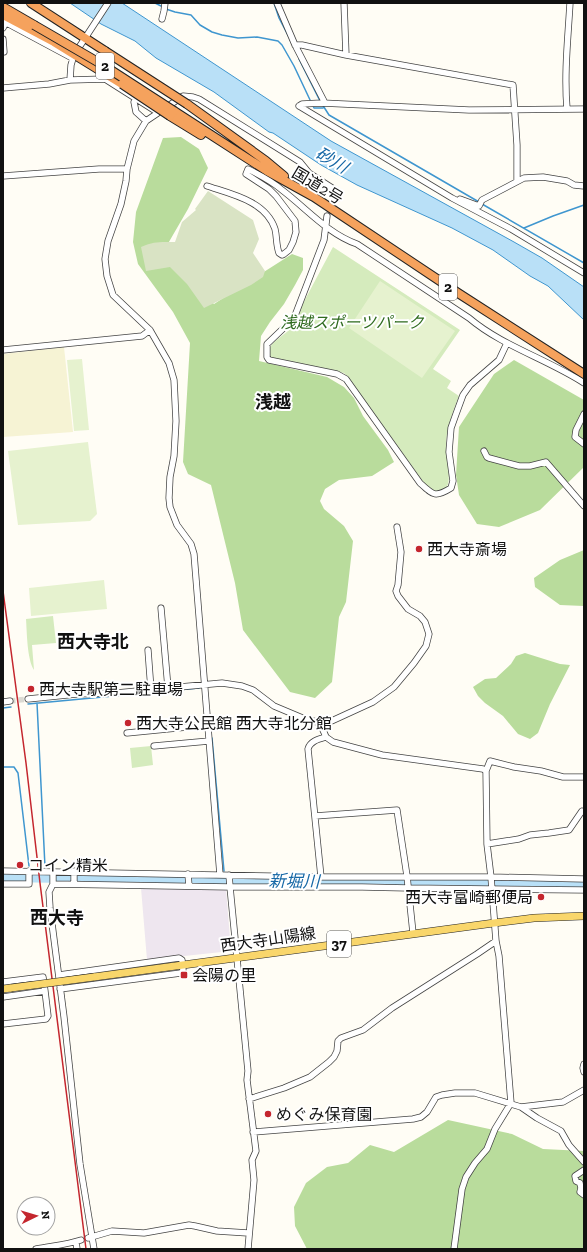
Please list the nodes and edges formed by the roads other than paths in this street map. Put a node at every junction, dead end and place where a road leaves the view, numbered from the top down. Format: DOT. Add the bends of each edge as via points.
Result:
graph roads {
  1 [pos="108,3"];
  2 [pos="277,3"];
  3 [pos="344,3"];
  4 [pos="570,3"];
  5 [pos="34,5"];
  6 [pos="165,7"];
  7 [pos="3,9"];
  8 [pos="162,19"];
  9 [pos="4,20"];
  10 [pos="3,28"];
  11 [pos="84,38"];
  12 [pos="3,39"];
  13 [pos="295,44"];
  14 [pos="4,52"];
  15 [pos="346,55"];
  16 [pos="73,56"];
  17 [pos="70,80"];
  18 [pos="3,88"];
  19 [pos="136,99"];
  20 [pos="324,103"];
  21 [pos="515,109"];
  22 [pos="567,109"];
  23 [pos="584,109"];
  24 [pos="157,112"];
  25 [pos="172,114"];
  26 [pos="146,120"];
  27 [pos="127,169"];
  28 [pos="3,176"];
  29 [pos="517,181"];
  30 [pos="207,186"];
  31 [pos="584,186"];
  32 [pos="314,197"];
  33 [pos="452,198"];
  34 [pos="338,199"];
  35 [pos="327,216"];
  36 [pos="326,226"];
  37 [pos="584,273"];
  38 [pos="150,330"];
  39 [pos="507,343"];
  40 [pos="3,350"];
  41 [pos="584,374"];
  42 [pos="584,382"];
  43 [pos="584,414"];
  44 [pos="584,444"];
  45 [pos="484,451"];
  46 [pos="584,506"];
  47 [pos="397,527"];
  48 [pos="161,608"];
  49 [pos="148,650"];
  50 [pos="205,685"];
  51 [pos="168,688"];
  52 [pos="151,690"];
  53 [pos="28,699"];
  54 [pos="10,701"];
  55 [pos="3,702"];
  56 [pos="325,724"];
  57 [pos="208,725"];
  58 [pos="127,733"];
  59 [pos="326,737"];
  60 [pos="209,741"];
  61 [pos="154,746"];
  62 [pos="486,771"];
  63 [pos="584,777"];
  64 [pos="584,812"];
  65 [pos="315,816"];
  66 [pos="487,844"];
  67 [pos="3,871"];
  68 [pos="29,872"];
  69 [pos="74,872"];
  70 [pos="53,873"];
  71 [pos="188,875"];
  72 [pos="220,875"];
  73 [pos="229,876"];
  74 [pos="322,877"];
  75 [pos="362,878"];
  76 [pos="407,878"];
  77 [pos="491,878"];
  78 [pos="584,879"];
  79 [pos="74,882"];
  80 [pos="53,883"];
  81 [pos="3,884"];
  82 [pos="188,885"];
  83 [pos="230,886"];
  84 [pos="362,886"];
  85 [pos="408,887"];
  86 [pos="492,888"];
  87 [pos="584,890"];
  88 [pos="584,916"];
  89 [pos="494,922"];
  90 [pos="413,933"];
  91 [pos="496,941"];
  92 [pos="237,958"];
  93 [pos="182,965"];
  94 [pos="59,975"];
  95 [pos="3,982"];
  96 [pos="3,989"];
  97 [pos="60,989"];
  98 [pos="45,991"];
  99 [pos="3,997"];
  100 [pos="3,1024"];
  101 [pos="584,1064"];
  102 [pos="584,1072"];
  103 [pos="584,1090"];
  104 [pos="249,1099"];
  105 [pos="511,1103"];
  106 [pos="521,1107"];
  107 [pos="253,1132"];
  108 [pos="584,1162"];
  109 [pos="584,1170"];
  110 [pos="584,1195"];
  111 [pos="248,1233"];
  112 [pos="90,1238"];
  113 [pos="36,1249"];
  114 [pos="77,1249"];
  115 [pos="94,1249"];
  116 [pos="248,1249"];
  117 [pos="454,1249"];
  1 -- 11 [label="street"];
  2 -- 13 [label="street"];
  3 -- 15 [label="street"];
  4 -- 22 [label="street" via="565,86"];
  5 -- 11 [label="highway"];
  6 -- 8 [label="street"];
  7 -- 25 [label="highway, 2, bridge" via="103,65"];
  9 -- 10 [label="street"];
  9 -- 16 [label="street"];
  9 -- 16 [label="highway" via="24,26 54,42"];
  11 -- 16 [label="street"];
  11 -- 32 [label="highway, bridge" via="187,104"];
  12 -- 14 [label="street"];
  13 -- 15 [label="street"];
  13 -- 20 [label="street"];
  15 -- 21 [label="street" via="513,85"];
  16 -- 17 [label="street"];
  16 -- 25 [label="highway, bridge"];
  17 -- 18 [label="street"];
  17 -- 19 [label="street" via="105,79"];
  19 -- 24 [label="street"];
  19 -- 26 [label="street" via="136,112"];
  20 -- 21 [label="street" via="469,110"];
  20 -- 33 [label="street" via="307,103 299,106"];
  21 -- 22 [label="street"];
  21 -- 29 [label="street"];
  22 -- 23 [label="street"];
  24 -- 26 [label="street"];
  24 -- 34 [label="street" via="183,96 199,99 300,162 309,173 340,193"];
  25 -- 32 [label="highway, 国道2号 / 2" via="215,144"];
  26 -- 27 [label="street" via="134,141"];
  27 -- 28 [label="street"];
  27 -- 38 [label="street" via="121,204 104,259 113,295"];
  29 -- 31 [label="street" via="543,177 567,180 574,185"];
  29 -- 33 [label="street" via="481,202 479,206"];
  30 -- 36 [label="street" via="246,199 260,207 275,227 280,254 287,252 293,242 296,232 295,221 269,189 246,174 248,169 282,189"];
  32 -- 41 [label="highway, 国道2号 / 2"];
  33 -- 37 [label="street" via="511,229"];
  35 -- 36 [label="street"];
  36 -- 39 [label="street"];
  36 -- 39 [label="street" via="324,240 296,313 291,322 267,344 267,357 269,360 337,374 346,379 420,483 431,494 441,494 451,488 453,481 449,452 451,428 456,414 470,385 499,360"];
  38 -- 40 [label="street" via="142,336"];
  38 -- 50 [label="street" via="169,363 174,380 176,422 169,498 177,525 191,544 194,554"];
  39 -- 42 [label="street"];
  43 -- 44 [label="street" via="575,437"];
  45 -- 46 [label="street" via="489,458 520,466 546,462"];
  47 -- 56 [label="street" via="401,552 396,591 408,609 425,622 429,634 426,646 394,687 374,702"];
  48 -- 51 [label="street"];
  49 -- 52 [label="street"];
  50 -- 51 [label="street"];
  50 -- 56 [label="street" via="222,683 242,686 253,690 274,706"];
  50 -- 57 [label="street"];
  51 -- 52 [label="street"];
  52 -- 53 [label="street"];
  54 -- 55 [label="street"];
  56 -- 59 [label="street"];
  57 -- 58 [label="street"];
  57 -- 60 [label="street"];
  59 -- 62 [label="street" via="333,742 382,755"];
  59 -- 65 [label="street" via="311,743 308,749"];
  60 -- 61 [label="street"];
  60 -- 72 [label="street"];
  62 -- 63 [label="street" via="490,761 563,777"];
  62 -- 66 [label="street"];
  64 -- 66 [label="street" via="582,811 569,830"];
  65 -- 74 [label="street"];
  65 -- 76 [label="street" via="397,810"];
  66 -- 77 [label="street"];
  67 -- 68 [label="street"];
  68 -- 70 [label="street"];
  68 -- 81 [label="street" via="29,884"];
  69 -- 70 [label="street"];
  69 -- 71 [label="street"];
  69 -- 79 [label="street"];
  70 -- 80 [label="street"];
  71 -- 72 [label="street"];
  71 -- 82 [label="street"];
  72 -- 73 [label="street"];
  73 -- 74 [label="street"];
  73 -- 83 [label="street"];
  74 -- 75 [label="street"];
  75 -- 76 [label="street"];
  75 -- 84 [label="street"];
  76 -- 77 [label="street"];
  76 -- 85 [label="street"];
  77 -- 78 [label="street"];
  77 -- 86 [label="street"];
  79 -- 80 [label="street"];
  79 -- 82 [label="street"];
  80 -- 94 [label="street" via="49,892"];
  82 -- 83 [label="street"];
  83 -- 84 [label="street"];
  83 -- 92 [label="street"];
  84 -- 85 [label="street"];
  85 -- 86 [label="street"];
  85 -- 90 [label="street"];
  86 -- 87 [label="street"];
  86 -- 89 [label="street"];
  88 -- 89 [label="main road, 西大寺山陽線 / 37"];
  89 -- 90 [label="main road, 西大寺山陽線 / 37"];
  89 -- 91 [label="street"];
  90 -- 92 [label="main road, 西大寺山陽線 / 37"];
  91 -- 104 [label="street" via="392,1008 363,1030 341,1038 334,1056 310,1077"];
  91 -- 105 [label="street"];
  92 -- 93 [label="main road, 西大寺山陽線 / 37"];
  92 -- 104 [label="street"];
  93 -- 94 [label="street" via="179,958"];
  93 -- 96 [label="main road, 西大寺山陽線 / 37, bridge"];
  93 -- 97 [label="street" via="181,973"];
  94 -- 97 [label="street"];
  95 -- 98 [label="street" via="43,977"];
  97 -- 112 [label="street"];
  98 -- 99 [label="street"];
  98 -- 100 [label="street" via="48,1016 46,1019"];
  101 -- 102 [label="street"];
  103 -- 106 [label="street" via="563,1102"];
  104 -- 107 [label="street"];
  105 -- 106 [label="street"];
  105 -- 107 [label="street" via="475,1093 455,1093 436,1097 427,1112 413,1119"];
  105 -- 117 [label="street" via="495,1129 487,1149 466,1177"];
  106 -- 108 [label="street" via="561,1131"];
  107 -- 111 [label="street" via="256,1151 252,1160 254,1180"];
  109 -- 110 [label="street" via="575,1176 576,1182 580,1183 580,1192"];
  111 -- 112 [label="street" via="217,1232 189,1226 144,1233 112,1231"];
  111 -- 116 [label="street"];
  112 -- 115 [label="street"];
  113 -- 114 [label="street" via="78,1241"];
}
